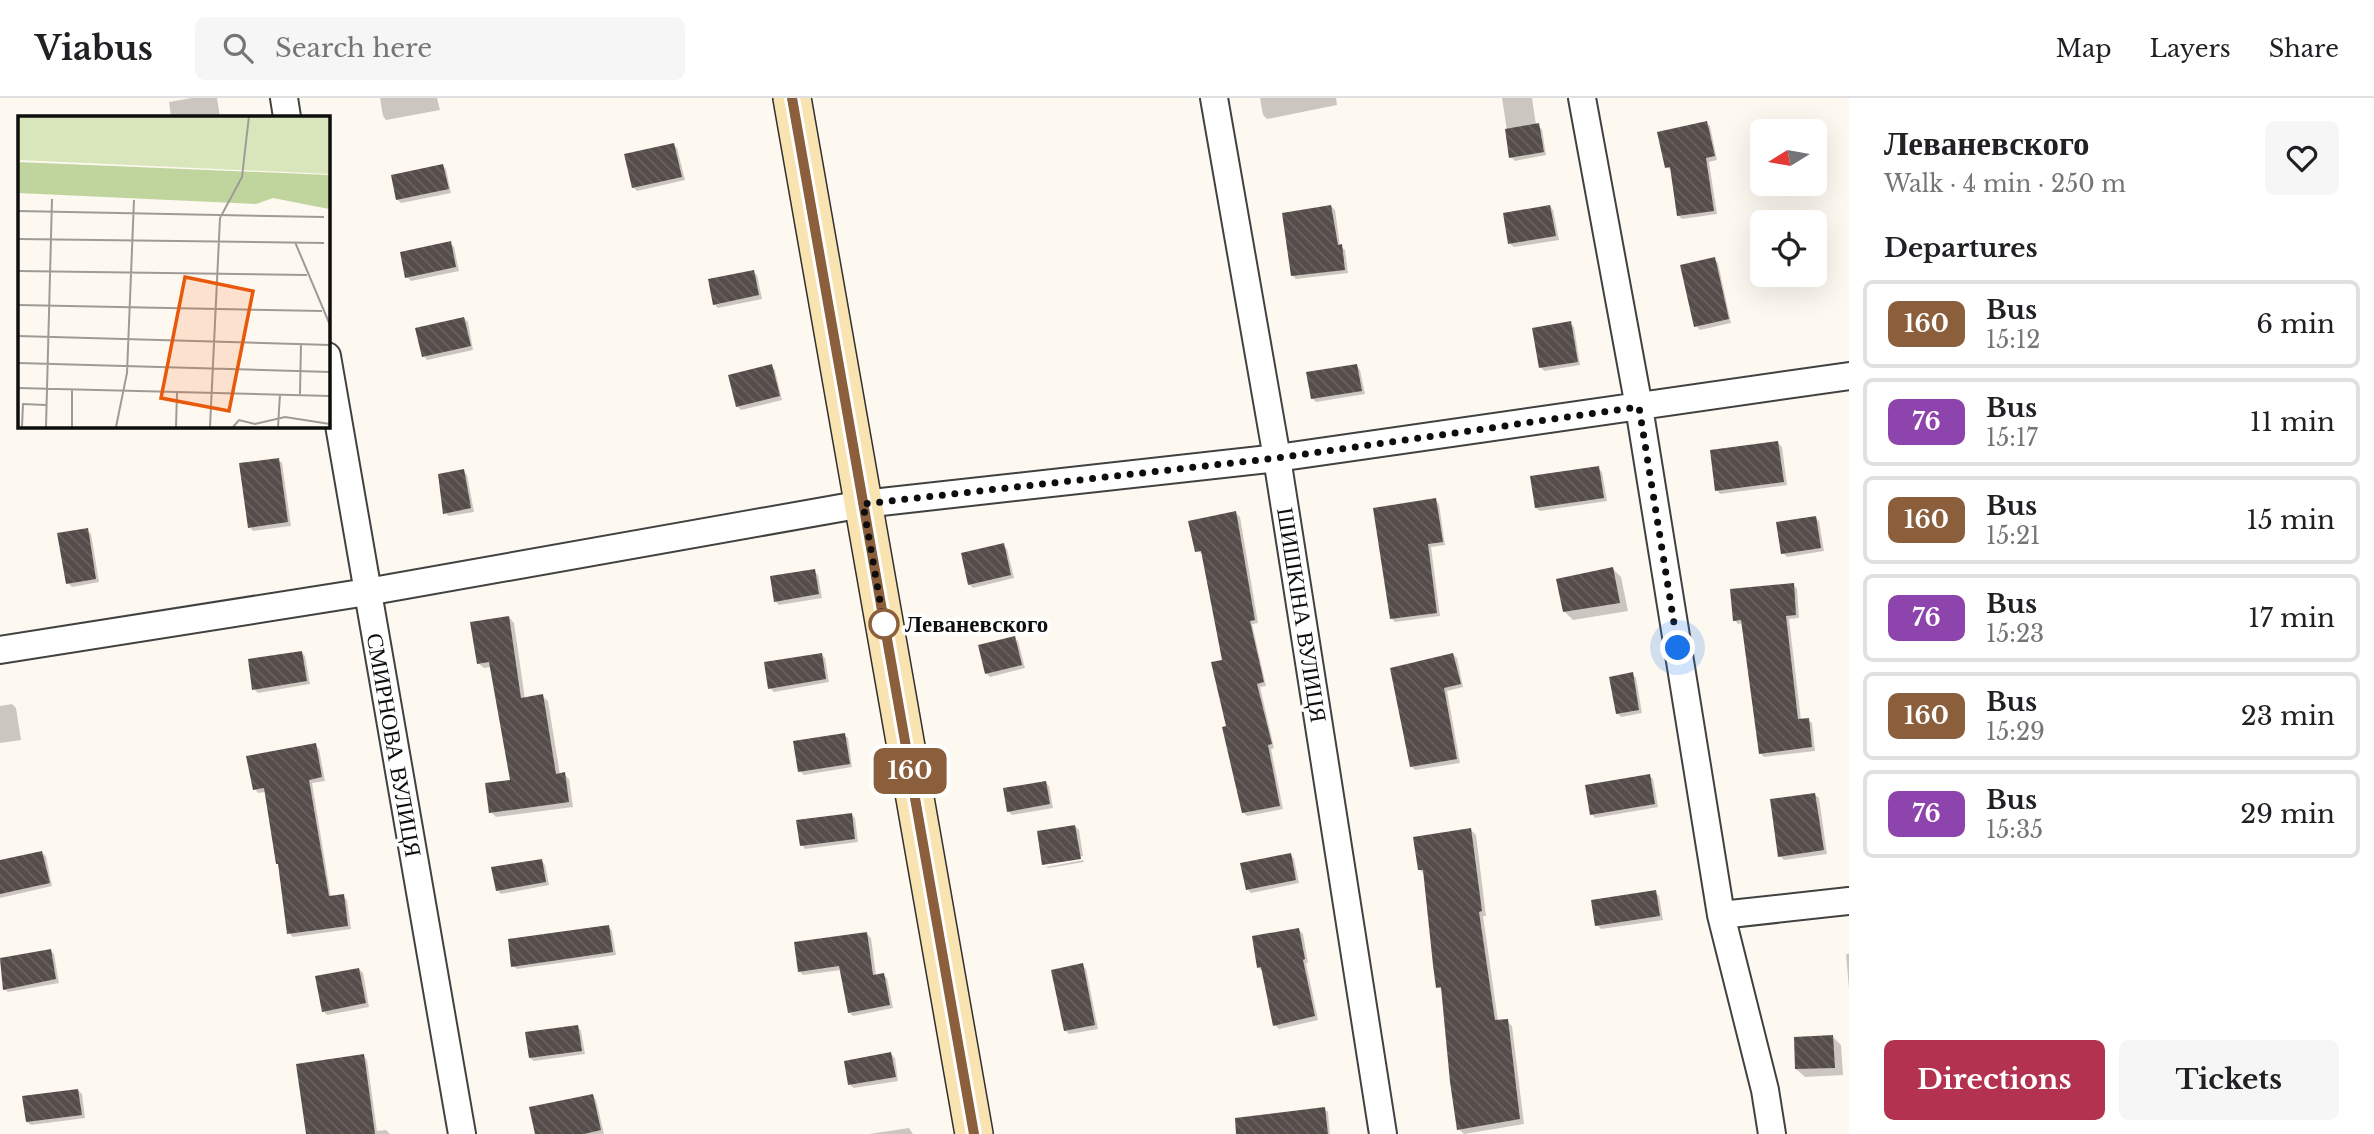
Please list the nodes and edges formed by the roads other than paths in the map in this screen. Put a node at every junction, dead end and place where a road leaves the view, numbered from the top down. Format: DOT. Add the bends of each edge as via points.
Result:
graph roads {
  1 [pos="284,98"];
  2 [pos="792,98"];
  3 [pos="1214,98"];
  4 [pos="1582,98"];
  5 [pos="287,116"];
  6 [pos="329,368"];
  7 [pos="1849,376"];
  8 [pos="1639,407"];
  9 [pos="1277,458"];
  10 [pos="863,504"];
  11 [pos="367,592"];
  12 [pos="0,650"];
  13 [pos="1849,901"];
  14 [pos="1721,915"];
  15 [pos="462,1134"];
  16 [pos="974,1134"];
  17 [pos="1382,1134"];
  18 [pos="1772,1134"];
  1 -- 5 [label="street"];
  2 -- 10 [label="street"];
  3 -- 9 [label="street, ШИШКІНА ВУЛИЦЯ"];
  4 -- 8 [label="street"];
  6 -- 11 [label="street, СМИРНОВА ВУЛИЦЯ"];
  7 -- 8 [label="street"];
  8 -- 9 [label="street"];
  8 -- 14 [label="street"];
  9 -- 10 [label="street"];
  9 -- 17 [label="street, ШИШКІНА ВУЛИЦЯ"];
  10 -- 11 [label="street"];
  10 -- 16 [label="street"];
  11 -- 12 [label="street"];
  11 -- 15 [label="street, СМИРНОВА ВУЛИЦЯ"];
  13 -- 14 [label="street"];
  14 -- 18 [label="street"];
}
